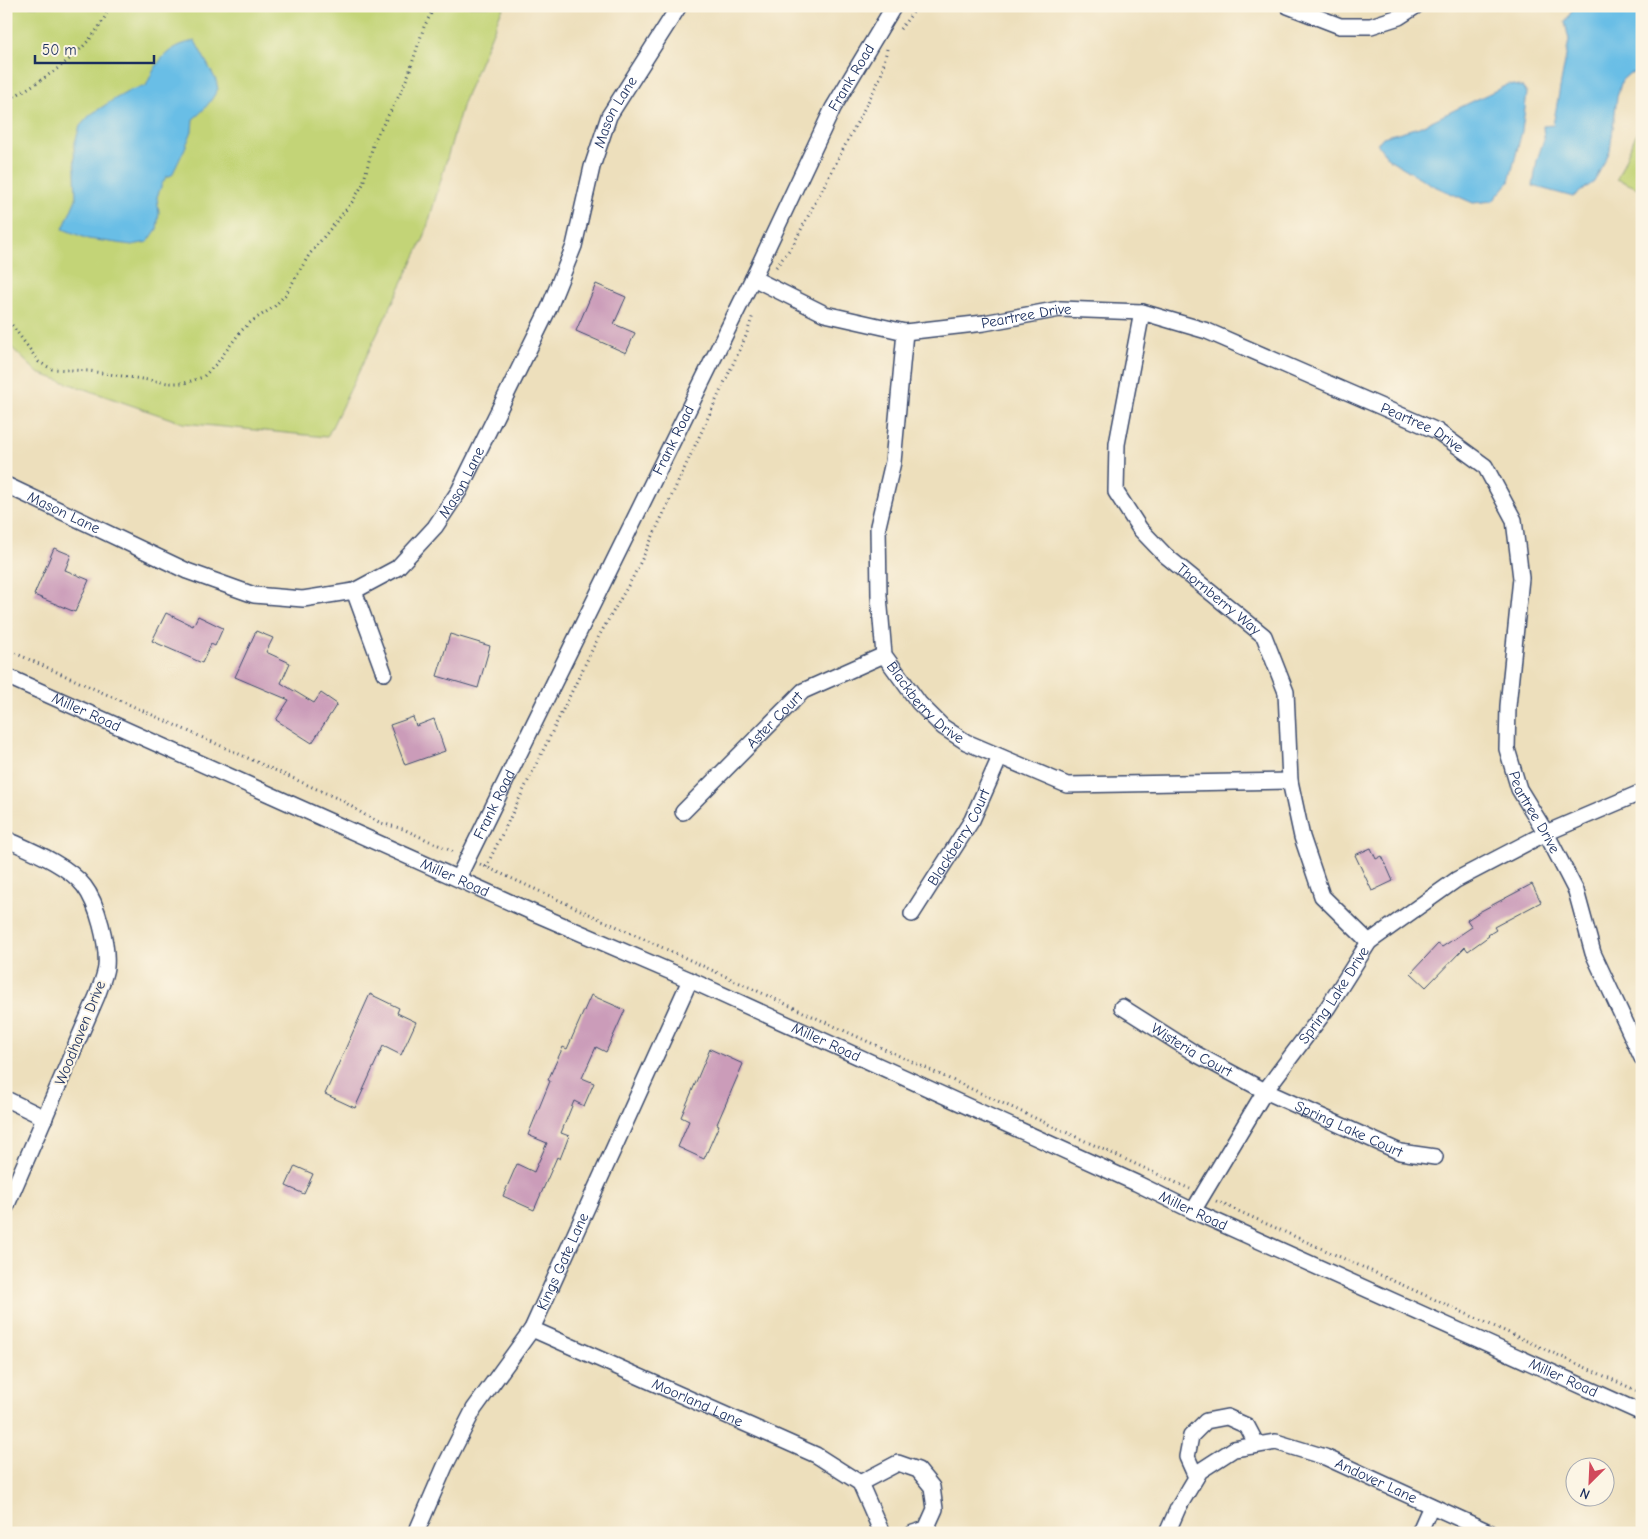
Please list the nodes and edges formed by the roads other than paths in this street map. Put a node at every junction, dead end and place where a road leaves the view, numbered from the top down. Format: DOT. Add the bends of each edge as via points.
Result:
graph roads {
  1 [pos="679,6"];
  2 [pos="894,6"];
  3 [pos="1288,6"];
  4 [pos="1416,6"];
  5 [pos="760,281"];
  6 [pos="1142,312"];
  7 [pos="905,332"];
  8 [pos="6,485"];
  9 [pos="354,591"];
  10 [pos="884,655"];
  11 [pos="384,673"];
  12 [pos="6,676"];
  13 [pos="1000,757"];
  14 [pos="1290,781"];
  15 [pos="1642,792"];
  16 [pos="683,812"];
  17 [pos="1546,833"];
  18 [pos="6,839"];
  19 [pos="458,878"];
  20 [pos="912,914"];
  21 [pos="1368,942"];
  22 [pos="690,980"];
  23 [pos="1122,1007"];
  24 [pos="1642,1058"];
  25 [pos="1265,1091"];
  26 [pos="6,1099"];
  27 [pos="45,1118"];
  28 [pos="1435,1157"];
  29 [pos="6,1207"];
  30 [pos="1193,1211"];
  31 [pos="532,1329"];
  32 [pos="1642,1413"];
  33 [pos="1257,1445"];
  34 [pos="1196,1477"];
  35 [pos="860,1483"];
  36 [pos="1430,1506"];
  37 [pos="418,1532"];
  38 [pos="882,1533"];
  39 [pos="913,1533"];
  40 [pos="1167,1533"];
  41 [pos="1419,1533"];
  42 [pos="1491,1533"];
  1 -- 9 [label="street, Mason Lane" via="609,116 592,167 574,246 549,308 459,491 434,527 397,568"];
  2 -- 5 [label="street, Frank Road" via="832,108"];
  3 -- 4 [label="street" via="1340,26 1371,26 1399,17"];
  5 -- 7 [label="street, Peartree Drive" via="825,314"];
  5 -- 19 [label="street, Frank Road"];
  6 -- 7 [label="street, Peartree Drive" via="1060,309 984,323"];
  6 -- 14 [label="street, Thornberry Way" via="1117,444 1116,492 1140,530 1164,555 1264,636 1286,692"];
  6 -- 17 [label="street, Peartree Drive" via="1207,331 1437,431 1485,466 1514,520 1521,578 1508,706 1507,749 1519,789"];
  7 -- 10 [label="street, Blackberry Drive" via="893,462 878,526"];
  8 -- 9 [label="street, Mason Lane" via="187,571 254,595 303,599"];
  9 -- 11 [label="street"];
  10 -- 13 [label="street, Blackberry Drive" via="919,703 942,727"];
  10 -- 16 [label="street, Aster Court" via="803,692"];
  12 -- 19 [label="street, Miller Road"];
  13 -- 14 [label="street, Blackberry Drive" via="1067,785"];
  13 -- 20 [label="street, Blackberry Court" via="972,820"];
  14 -- 21 [label="street, Thornberry Way" via="1302,837 1322,896"];
  15 -- 17 [label="street, Spring Lake Drive"];
  17 -- 21 [label="street, Spring Lake Drive" via="1456,880"];
  17 -- 24 [label="street, Peartree Drive" via="1576,891 1593,953"];
  18 -- 27 [label="street, Woodhaven Drive" via="65,869 84,886 97,911 104,935 106,967 97,996"];
  19 -- 22 [label="street, Miller Road"];
  21 -- 25 [label="street, Spring Lake Drive" via="1328,1007"];
  22 -- 30 [label="street, Miller Road"];
  22 -- 31 [label="street, Kings Gate Lane"];
  23 -- 25 [label="street, Wisteria Court" via="1196,1054"];
  25 -- 28 [label="street, Spring Lake Court" via="1400,1152"];
  25 -- 30 [label="street, Spring Lake Drive"];
  26 -- 27 [label="street"];
  27 -- 29 [label="street, Woodhaven Drive"];
  30 -- 32 [label="street, Miller Road"];
  31 -- 35 [label="street, Moorland Lane" via="816,1455"];
  31 -- 37 [label="street, Kings Gate Lane" via="474,1409 445,1466"];
  33 -- 34 [label="street, Andover Lane" via="1234,1449"];
  33 -- 34 [label="street" via="1247,1426 1227,1417 1206,1421 1191,1436 1187,1457"];
  33 -- 36 [label="street, Andover Lane" via="1276,1442 1325,1457"];
  34 -- 40 [label="street, Andover Lane"];
  35 -- 38 [label="street"];
  35 -- 39 [label="street" via="898,1463 918,1470 932,1487 935,1509 926,1529"];
  36 -- 41 [label="street"];
  36 -- 42 [label="street, Andover Lane"];
}
